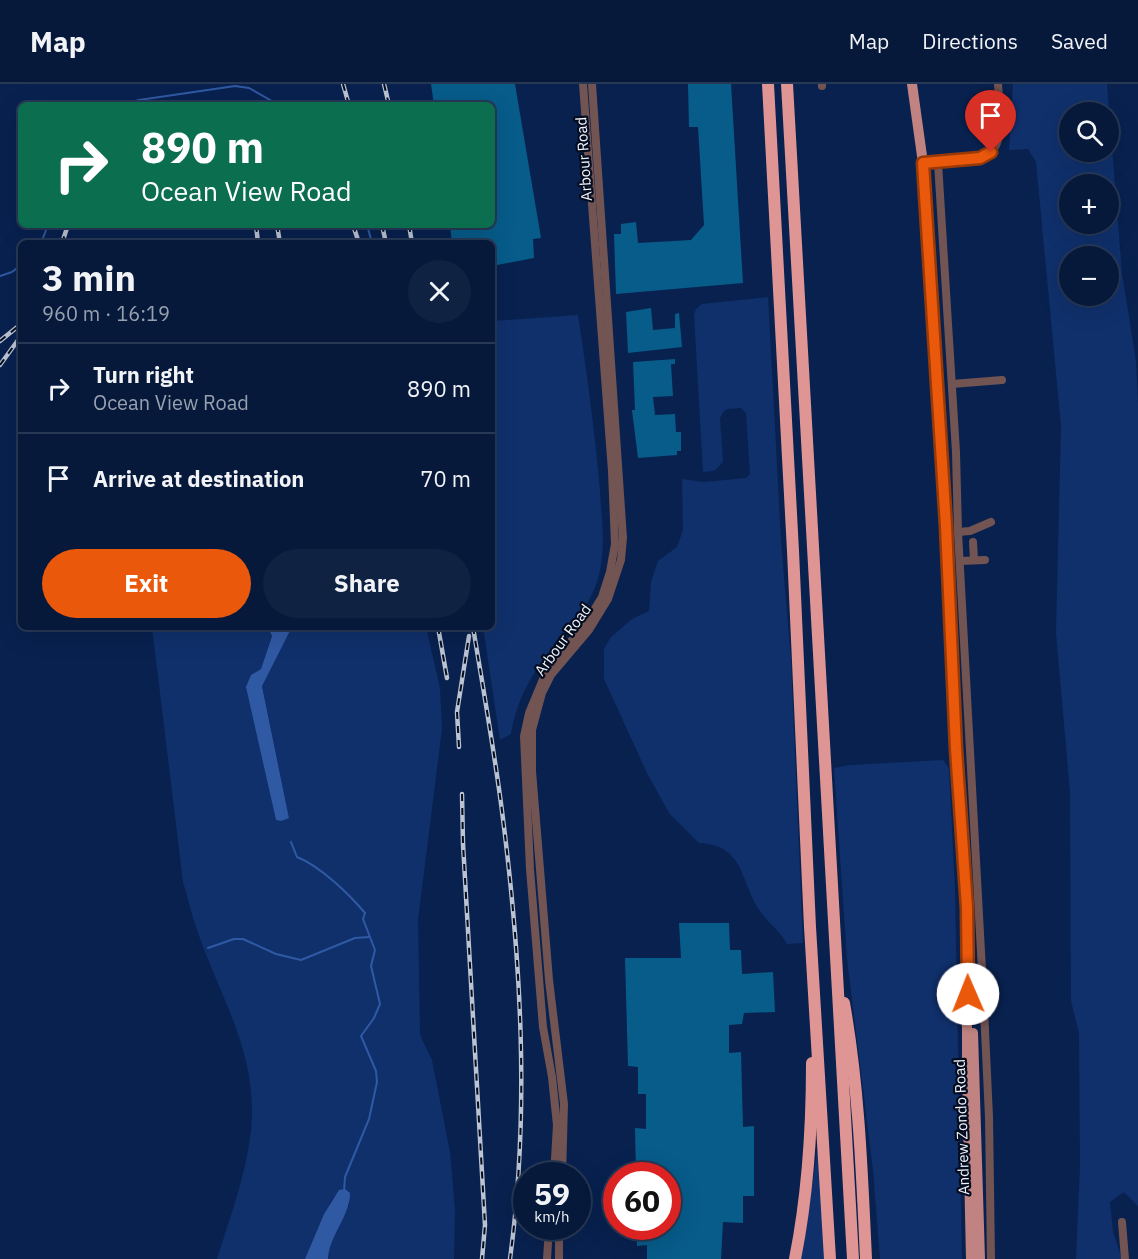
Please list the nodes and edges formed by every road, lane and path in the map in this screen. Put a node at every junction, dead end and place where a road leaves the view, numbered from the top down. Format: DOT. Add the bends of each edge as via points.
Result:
graph roads {
  1 [pos="583,84"];
  2 [pos="592,84"];
  3 [pos="768,84"];
  4 [pos="787,84"];
  5 [pos="912,84"];
  6 [pos="998,84"];
  7 [pos="923,163"];
  8 [pos="938,163"];
  9 [pos="1002,381"];
  10 [pos="952,384"];
  11 [pos="991,522"];
  12 [pos="958,532"];
  13 [pos="973,542"];
  14 [pos="974,560"];
  15 [pos="985,560"];
  16 [pos="960,561"];
  17 [pos="810,927"];
  18 [pos="834,944"];
  19 [pos="976,1073"];
  20 [pos="560,1158"];
  21 [pos="559,1162"];
  22 [pos="560,1162"];
  23 [pos="1122,1222"];
  24 [pos="548,1240"];
  25 [pos="560,1240"];
  26 [pos="547,1259"];
  27 [pos="559,1259"];
  28 [pos="795,1259"];
  29 [pos="830,1259"];
  30 [pos="853,1259"];
  31 [pos="868,1259"];
  32 [pos="971,1259"];
  33 [pos="980,1259"];
  34 [pos="992,1259"];
  35 [pos="1125,1259"];
  1 -- 20 [label="street, Arbour Road" via="615,544 602,597 546,672 524,736 530,878"];
  2 -- 20 [label="street, Arbour Road" via="622,527 621,560 609,599 551,675 536,713 531,748 553,1026 564,1104"];
  3 -- 17 [label="highway"];
  4 -- 18 [label="highway"];
  5 -- 7 [label="main road, Andrew Zondo Road"];
  6 -- 8 [label="street" via="996,146 980,158"];
  7 -- 8 [label="street"];
  7 -- 19 [label="main road, Andrew Zondo Road" via="947,532 968,994"];
  8 -- 10 [label="street"];
  9 -- 10 [label="street"];
  10 -- 12 [label="street"];
  11 -- 12 [label="street"];
  12 -- 16 [label="street"];
  13 -- 14 [label="street"];
  14 -- 15 [label="street"];
  14 -- 16 [label="street"];
  16 -- 19 [label="street"];
  17 -- 28 [label="highway" via="812,1132"];
  17 -- 29 [label="highway"];
  18 -- 30 [label="highway"];
  18 -- 31 [label="highway" via="851,1043"];
  19 -- 32 [label="main road, Andrew Zondo Road"];
  19 -- 33 [label="main road, Andrew Zondo Road"];
  19 -- 34 [label="street" via="989,1117"];
  20 -- 21 [label="street, Arbour Road"];
  20 -- 22 [label="street, Arbour Road"];
  23 -- 35 [label="street"];
  24 -- 26 [label="street"];
  25 -- 27 [label="street"];
}
